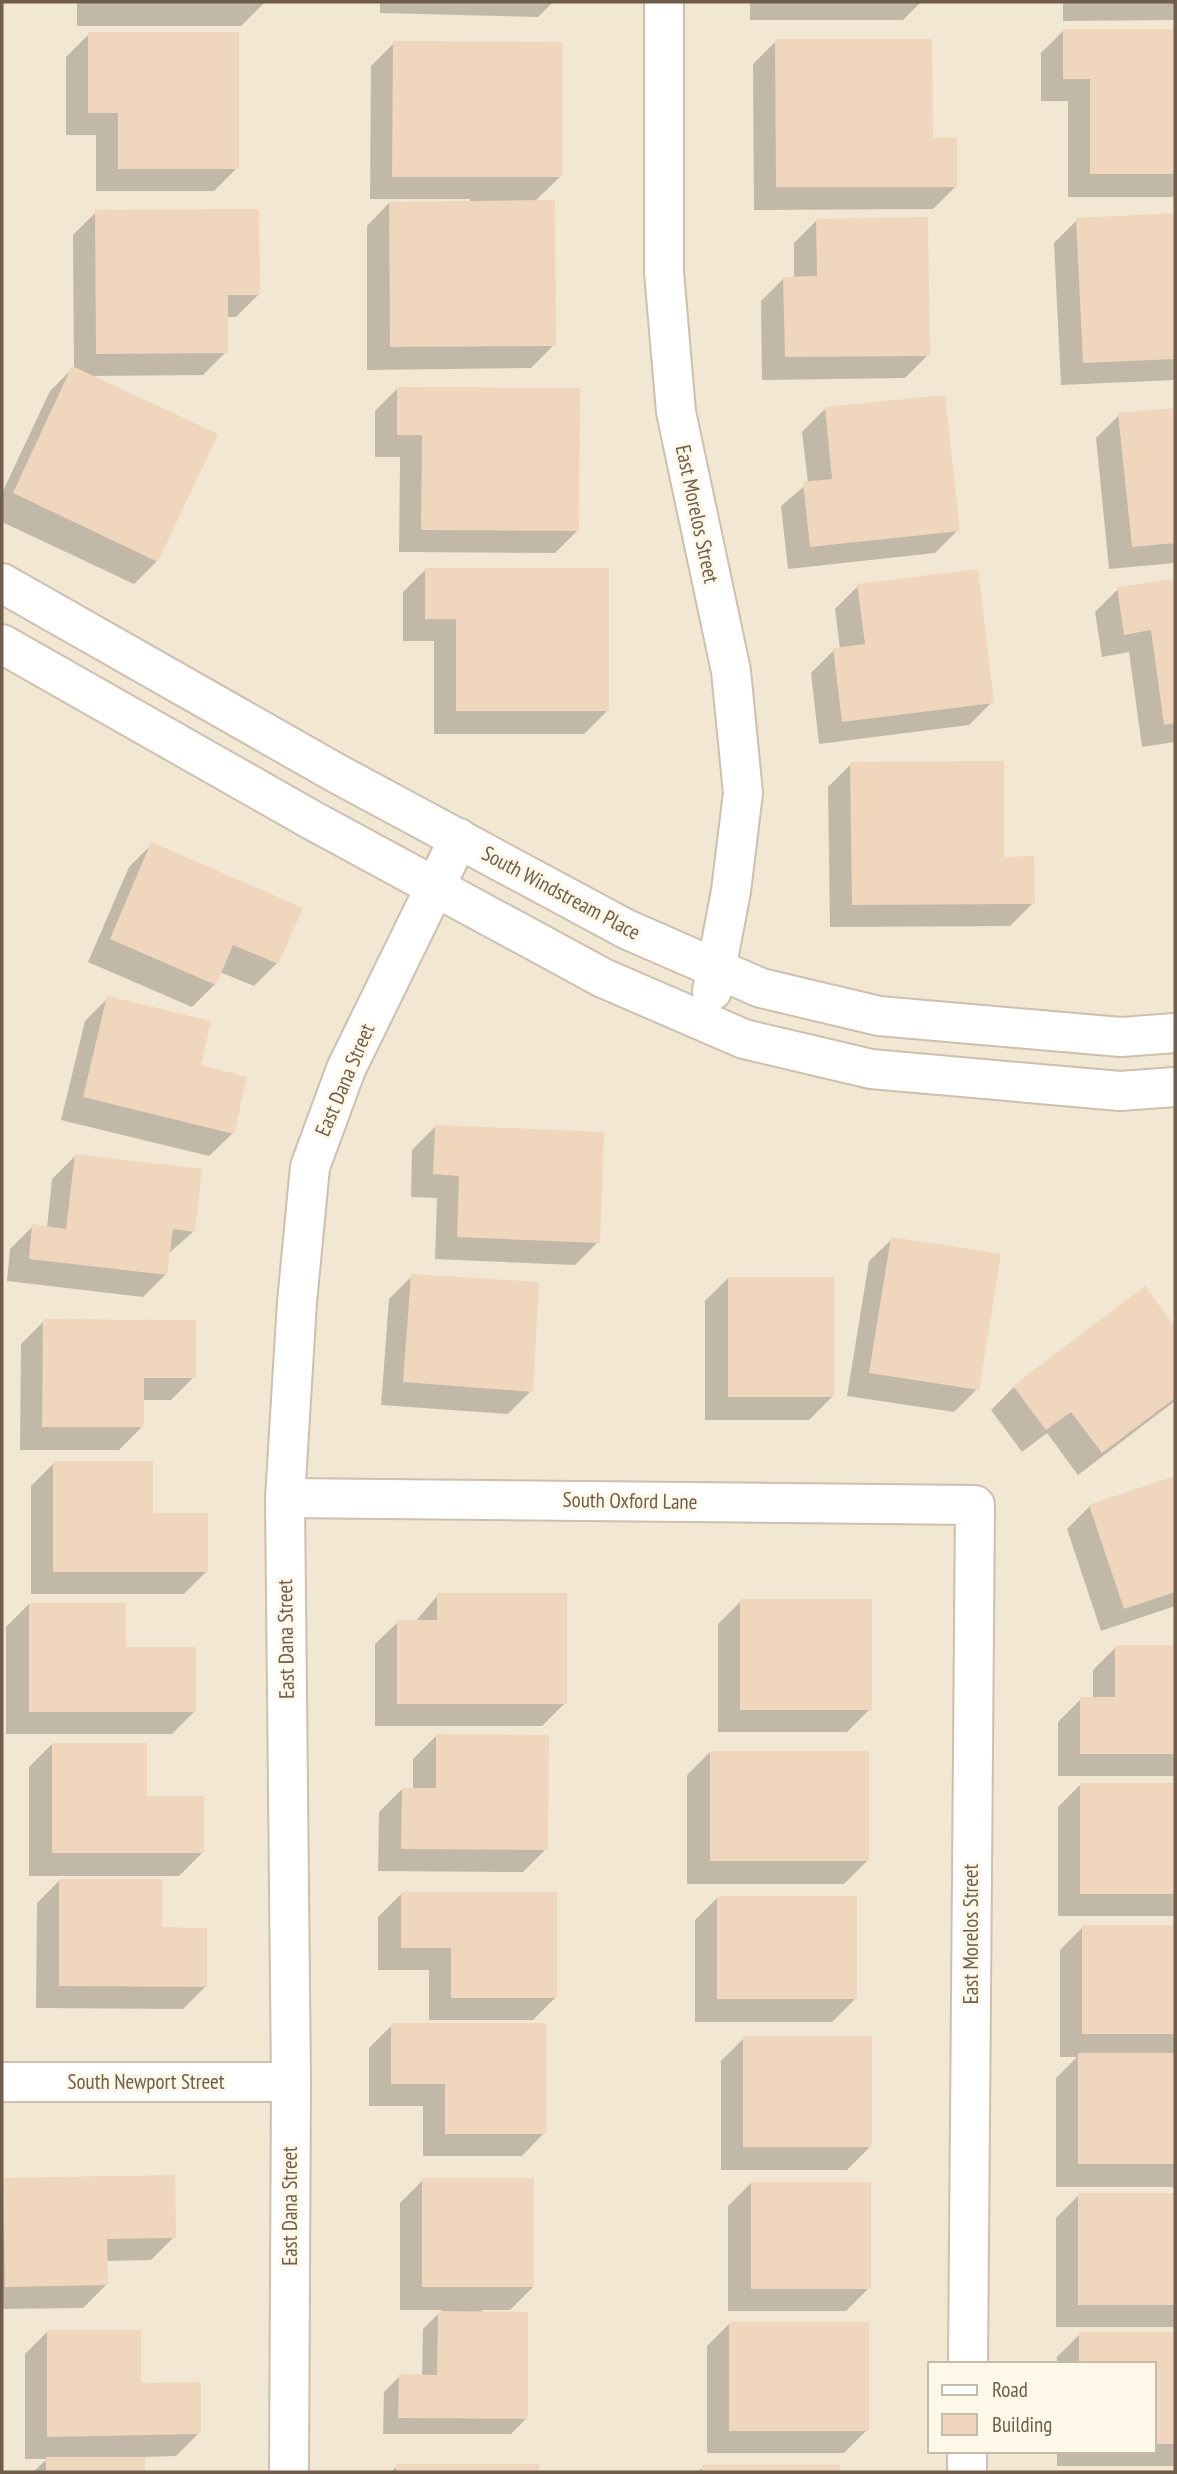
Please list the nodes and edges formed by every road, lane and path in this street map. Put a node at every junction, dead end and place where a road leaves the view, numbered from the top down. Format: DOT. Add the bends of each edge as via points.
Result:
graph roads {
  1 [pos="664,2"];
  2 [pos="2,583"];
  3 [pos="2,645"];
  4 [pos="458,838"];
  5 [pos="434,886"];
  6 [pos="716,969"];
  7 [pos="705,1022"];
  8 [pos="1175,1033"];
  9 [pos="1175,1087"];
  10 [pos="285,1498"];
  11 [pos="975,1505"];
  12 [pos="2,2081"];
  13 [pos="291,2081"];
  14 [pos="968,2362"];
  15 [pos="967,2453"];
  16 [pos="289,2472"];
  17 [pos="967,2472"];
  1 -- 6 [label="street, East Morelos Street" via="664,272 676,412 731,671 743,793"];
  2 -- 4 [label="street, South Windstream Place"];
  3 -- 5 [label="street"];
  4 -- 5 [label="street, East Dana Street"];
  4 -- 6 [label="street, South Windstream Place" via="626,929"];
  5 -- 7 [label="street" via="603,978"];
  5 -- 10 [label="street, East Dana Street" via="346,1069 310,1167"];
  6 -- 7 [label="street, East Morelos Street"];
  6 -- 8 [label="street, South Windstream Place" via="761,988 879,1016 1121,1037"];
  7 -- 9 [label="street" via="744,1039 870,1069 1120,1091"];
  10 -- 11 [label="street, South Oxford Lane"];
  10 -- 13 [label="street, East Dana Street"];
  11 -- 14 [label="street, East Morelos Street"];
  12 -- 13 [label="street, South Newport Street"];
  13 -- 16 [label="street, East Dana Street"];
  15 -- 17 [label="street"];
}
